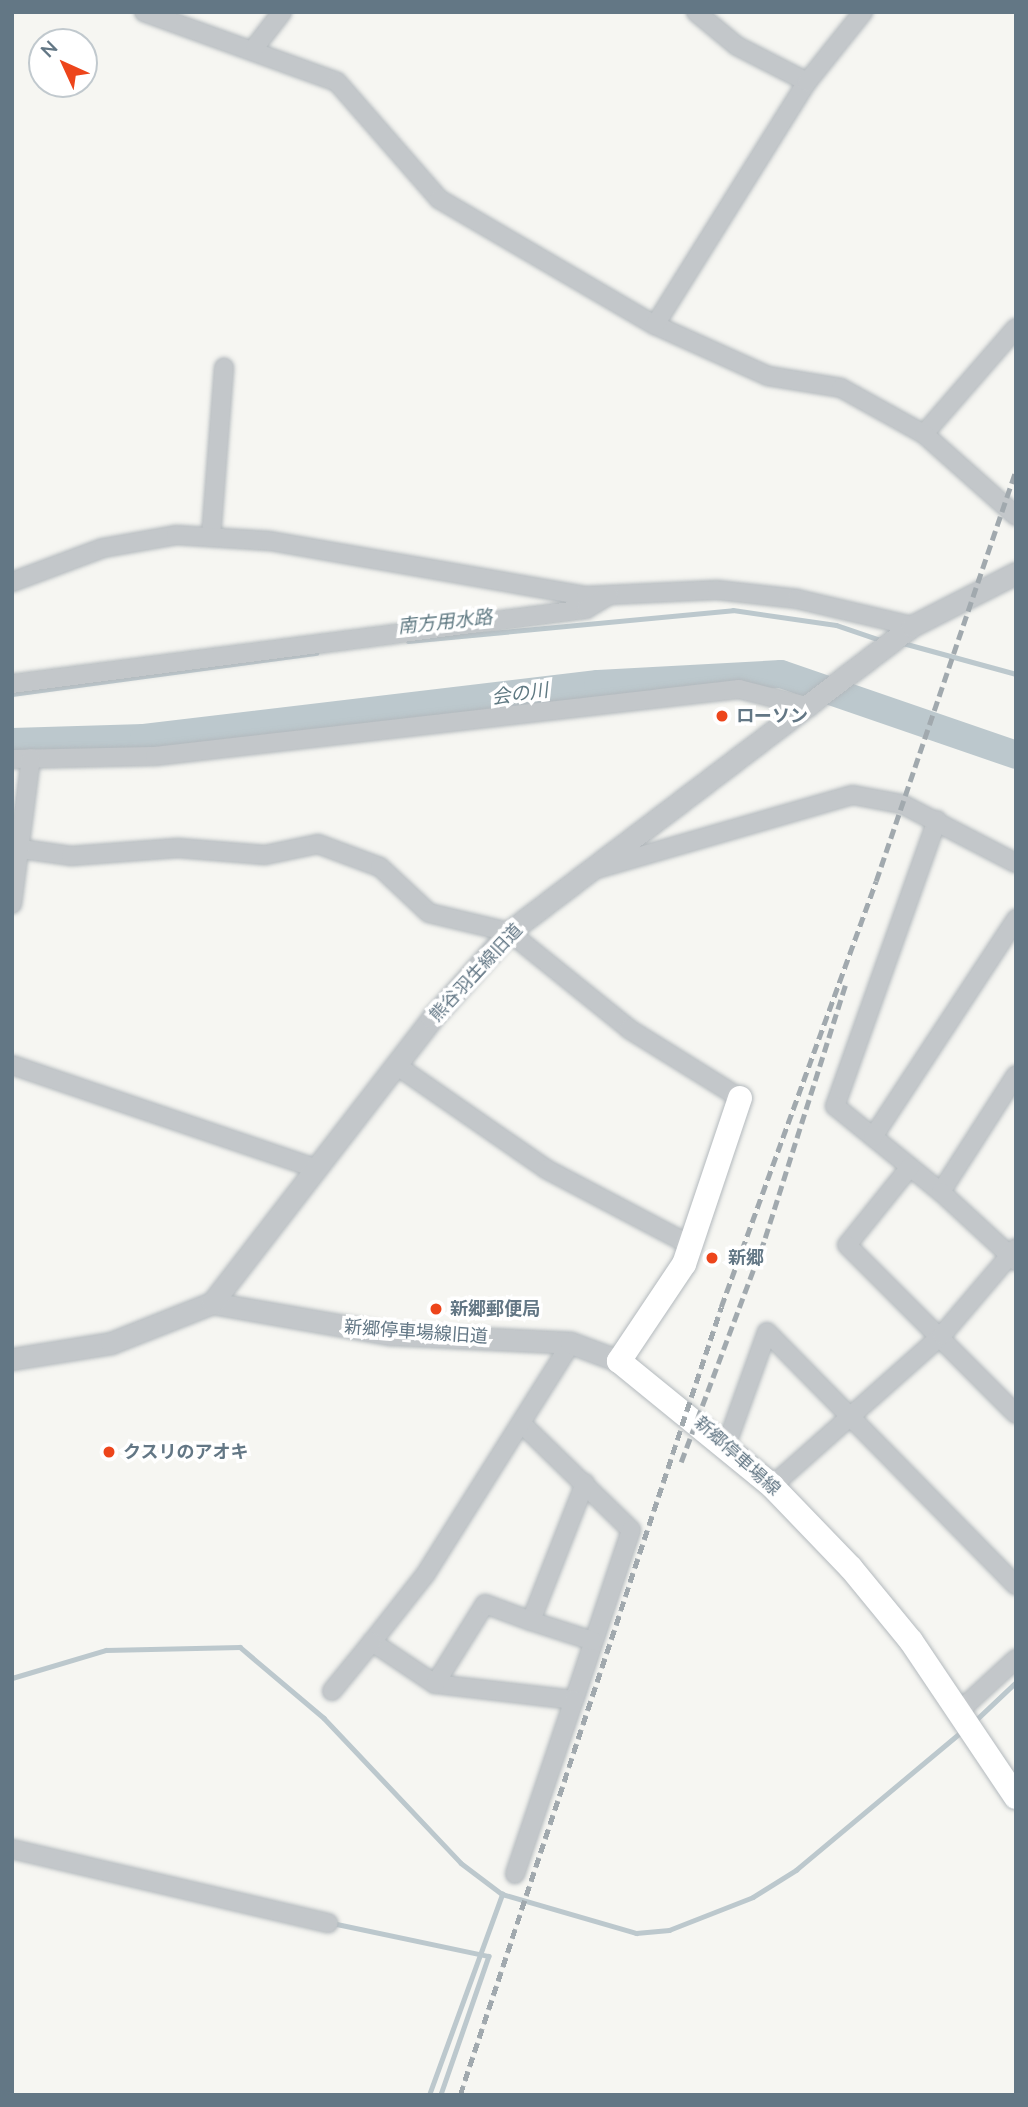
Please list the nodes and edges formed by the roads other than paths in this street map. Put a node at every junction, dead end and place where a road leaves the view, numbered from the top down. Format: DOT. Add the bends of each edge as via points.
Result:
graph roads {
  1 [pos="144,12"];
  2 [pos="282,12"];
  3 [pos="696,12"];
  4 [pos="863,12"];
  5 [pos="255,47"];
  6 [pos="807,82"];
  7 [pos="655,325"];
  8 [pos="1016,328"];
  9 [pos="224,367"];
  10 [pos="924,435"];
  11 [pos="1016,516"];
  12 [pos="211,537"];
  13 [pos="1016,573"];
  14 [pos="12,582"];
  15 [pos="609,595"];
  16 [pos="912,626"];
  17 [pos="12,684"];
  18 [pos="810,707"];
  19 [pos="31,758"];
  20 [pos="12,759"];
  21 [pos="937,820"];
  22 [pos="22,849"];
  23 [pos="1016,863"];
  24 [pos="596,869"];
  25 [pos="12,904"];
  26 [pos="1016,919"];
  27 [pos="509,932"];
  28 [pos="12,1065"];
  29 [pos="396,1065"];
  30 [pos="1016,1075"];
  31 [pos="740,1098"];
  32 [pos="873,1137"];
  33 [pos="909,1167"];
  34 [pos="314,1168"];
  35 [pos="941,1192"];
  36 [pos="690,1245"];
  37 [pos="1014,1255"];
  38 [pos="212,1303"];
  39 [pos="942,1335"];
  40 [pos="571,1343"];
  41 [pos="12,1359"];
  42 [pos="619,1361"];
  43 [pos="1016,1414"];
  44 [pos="848,1418"];
  45 [pos="522,1424"];
  46 [pos="726,1446"];
  47 [pos="585,1483"];
  48 [pos="772,1486"];
  49 [pos="1016,1585"];
  50 [pos="531,1621"];
  51 [pos="593,1641"];
  52 [pos="372,1642"];
  53 [pos="1016,1659"];
  54 [pos="435,1684"];
  55 [pos="332,1690"];
  56 [pos="574,1700"];
  57 [pos="958,1712"];
  58 [pos="1016,1797"];
  59 [pos="12,1849"];
  60 [pos="515,1874"];
  61 [pos="328,1923"];
  1 -- 5 [label="street"];
  2 -- 5 [label="street"];
  3 -- 6 [label="street" via="737,46"];
  4 -- 6 [label="street"];
  5 -- 7 [label="street" via="337,82 439,199"];
  6 -- 7 [label="street"];
  7 -- 10 [label="street" via="768,376 841,388"];
  8 -- 10 [label="street"];
  9 -- 12 [label="street"];
  10 -- 11 [label="street"];
  12 -- 14 [label="street" via="176,535 103,548"];
  12 -- 15 [label="street" via="326,550 471,580"];
  13 -- 16 [label="street, 熊谷羽生線旧道"];
  15 -- 16 [label="street" via="717,590 797,599"];
  15 -- 17 [label="street" via="586,609"];
  16 -- 18 [label="street, 熊谷羽生線旧道"];
  18 -- 19 [label="street" via="739,689 155,757"];
  18 -- 24 [label="street, 熊谷羽生線旧道"];
  19 -- 20 [label="street"];
  19 -- 22 [label="street"];
  21 -- 23 [label="street"];
  21 -- 24 [label="street" via="902,804 853,795"];
  21 -- 32 [label="street" via="835,1106"];
  22 -- 25 [label="street"];
  22 -- 27 [label="street" via="71,856 178,848 265,855 318,844 380,866 429,914"];
  24 -- 27 [label="street, 熊谷羽生線旧道"];
  26 -- 32 [label="street"];
  27 -- 29 [label="street, 熊谷羽生線旧道"];
  27 -- 31 [label="street" via="629,1029"];
  28 -- 34 [label="street"];
  29 -- 34 [label="street, 熊谷羽生線旧道"];
  29 -- 36 [label="street" via="546,1169"];
  30 -- 35 [label="street"];
  31 -- 36 [label="main road"];
  32 -- 33 [label="street"];
  33 -- 35 [label="street"];
  33 -- 39 [label="street" via="846,1245"];
  34 -- 38 [label="street, 熊谷羽生線旧道"];
  35 -- 37 [label="street"];
  36 -- 42 [label="main road" via="674,1283"];
  37 -- 39 [label="street"];
  38 -- 40 [label="street, 新郷停車場線旧道" via="390,1334"];
  38 -- 41 [label="street" via="111,1343"];
  39 -- 43 [label="street"];
  39 -- 44 [label="street"];
  40 -- 42 [label="street, 新郷停車場線旧道"];
  40 -- 45 [label="street"];
  42 -- 46 [label="main road, 新郷停車場線"];
  44 -- 46 [label="street" via="767,1332"];
  44 -- 48 [label="street"];
  44 -- 49 [label="street"];
  45 -- 47 [label="street"];
  45 -- 52 [label="street"];
  46 -- 48 [label="main road, 新郷停車場線"];
  47 -- 50 [label="street"];
  47 -- 51 [label="street" via="631,1530"];
  48 -- 57 [label="main road, 新郷停車場線" via="887,1608"];
  50 -- 51 [label="street"];
  50 -- 54 [label="street" via="485,1604"];
  51 -- 56 [label="street"];
  52 -- 54 [label="street"];
  52 -- 55 [label="street"];
  53 -- 57 [label="street"];
  54 -- 56 [label="street"];
  56 -- 60 [label="street"];
  57 -- 58 [label="main road, 新郷停車場線"];
  59 -- 61 [label="street"];
}
